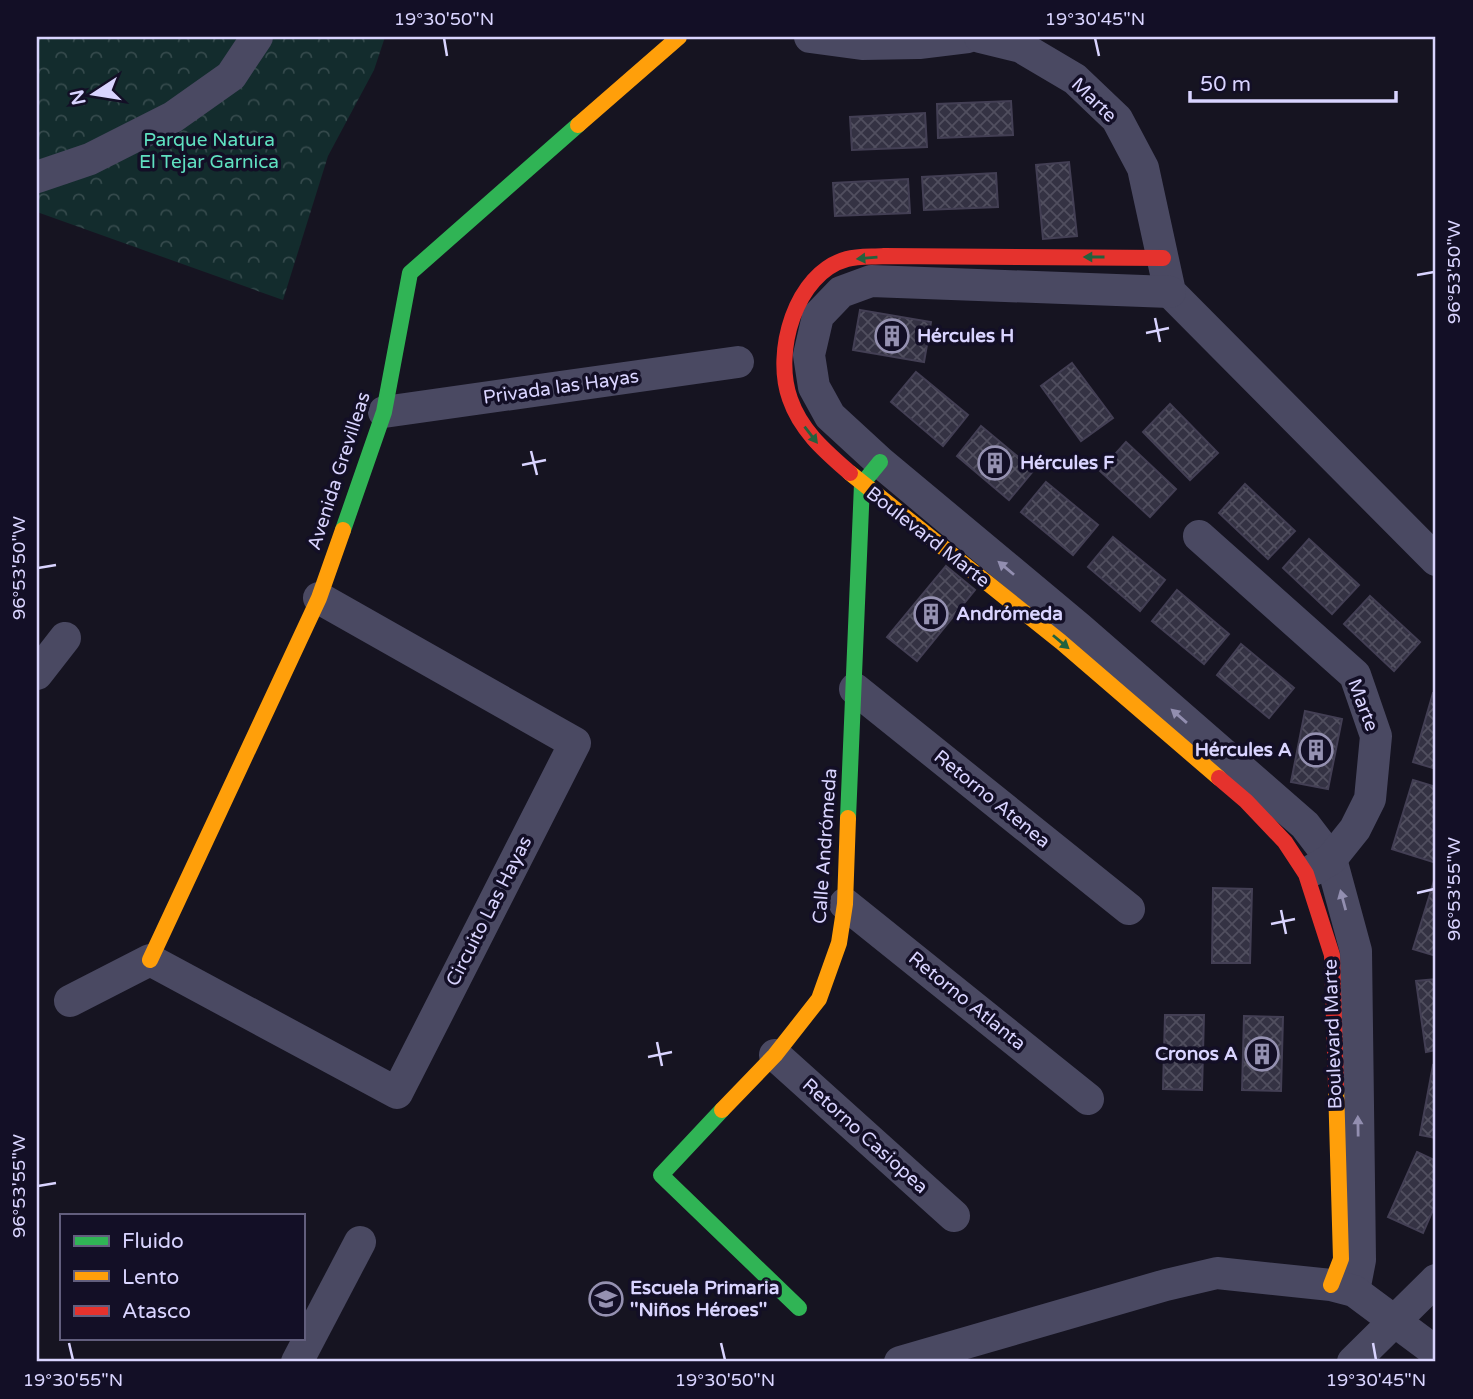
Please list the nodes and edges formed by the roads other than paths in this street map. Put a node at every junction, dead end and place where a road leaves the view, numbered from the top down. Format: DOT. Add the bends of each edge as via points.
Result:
graph roads {
  1 [pos="257,37"];
  2 [pos="679,37"];
  3 [pos="814,37"];
  4 [pos="968,37"];
  5 [pos="980,37"];
  6 [pos="37,177"];
  7 [pos="1163,258"];
  8 [pos="1170,292"];
  9 [pos="738,362"];
  10 [pos="384,412"];
  11 [pos="871,473"];
  12 [pos="1199,536"];
  13 [pos="1436,560"];
  14 [pos="319,597"];
  15 [pos="65,638"];
  16 [pos="37,674"];
  17 [pos="855,689"];
  18 [pos="1319,866"];
  19 [pos="845,904"];
  20 [pos="1129,909"];
  21 [pos="150,960"];
  22 [pos="70,1000"];
  23 [pos="775,1055"];
  24 [pos="1088,1099"];
  25 [pos="954,1216"];
  26 [pos="360,1242"];
  27 [pos="1436,1280"];
  28 [pos="1343,1288"];
  29 [pos="799,1308"];
  30 [pos="1396,1321"];
  31 [pos="1436,1352"];
  32 [pos="297,1362"];
  33 [pos="900,1362"];
  34 [pos="1353,1362"];
  1 -- 6 [label="street" via="231,76 173,117 90,159"];
  2 -- 10 [label="street, Avenida Grevilleas" via="410,273"];
  3 -- 4 [label="street" via="862,44"];
  5 -- 7 [label="street, Marte" via="1021,47 1075,79 1117,119 1143,168"];
  7 -- 8 [label="street"];
  7 -- 11 [label="street, Boulevard Marte, one-way" via="884,256 846,259 821,273 797,303 786,338 789,398 806,431 825,451"];
  8 -- 11 [label="street, Boulevard Marte" via="871,281 841,292 818,316 809,355 814,387"];
  8 -- 13 [label="street"];
  9 -- 10 [label="street, Privada las Hayas"];
  10 -- 14 [label="street, Avenida Grevilleas"];
  11 -- 17 [label="street, Calle Andrómeda"];
  11 -- 18 [label="street, Boulevard Marte" via="1079,628 1305,825"];
  12 -- 18 [label="street, Marte" via="1355,676 1376,736 1370,799 1355,829"];
  14 -- 21 [label="street, Avenida Grevilleas"];
  14 -- 21 [label="street, Circuito Las Hayas" via="575,743 397,1093"];
  15 -- 16 [label="street"];
  17 -- 19 [label="street, Calle Andrómeda"];
  17 -- 20 [label="street, Retorno Atenea"];
  18 -- 28 [label="street, Boulevard Marte" via="1356,951 1360,1260"];
  19 -- 23 [label="street, Calle Andrómeda" via="839,943 819,999"];
  19 -- 24 [label="street, Retorno Atlanta"];
  21 -- 22 [label="street"];
  23 -- 25 [label="street, Retorno Casiopea"];
  23 -- 29 [label="street, Calle Andrómeda" via="661,1175"];
  26 -- 32 [label="street"];
  27 -- 30 [label="street"];
  28 -- 30 [label="street"];
  28 -- 33 [label="street" via="1217,1273"];
  30 -- 31 [label="street"];
  30 -- 34 [label="street"];
}
